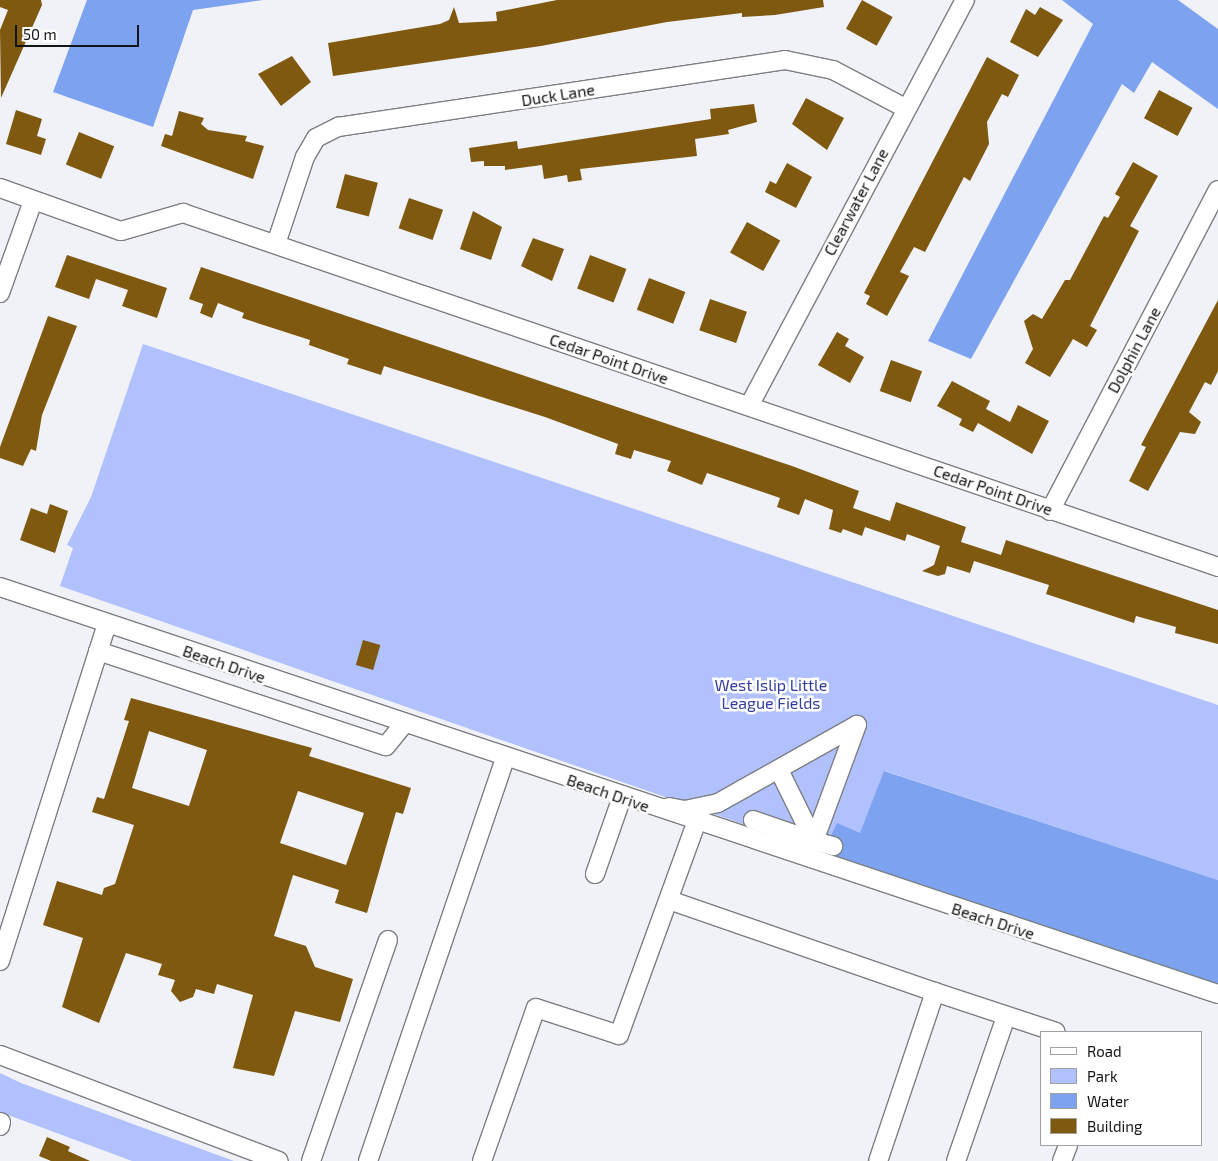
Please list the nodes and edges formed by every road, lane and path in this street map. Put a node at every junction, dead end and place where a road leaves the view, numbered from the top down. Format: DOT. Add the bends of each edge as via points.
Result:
graph roads {
  1 [pos="965,0"];
  2 [pos="905,108"];
  3 [pos="0,188"];
  4 [pos="1218,190"];
  5 [pos="33,201"];
  6 [pos="276,244"];
  7 [pos="0,293"];
  8 [pos="749,406"];
  9 [pos="1050,511"];
  10 [pos="1218,568"];
  11 [pos="0,587"];
  12 [pos="107,624"];
  13 [pos="98,651"];
  14 [pos="404,724"];
  15 [pos="505,758"];
  16 [pos="780,772"];
  17 [pos="622,797"];
  18 [pos="700,816"];
  19 [pos="753,820"];
  20 [pos="814,841"];
  21 [pos="834,846"];
  22 [pos="595,874"];
  23 [pos="669,900"];
  24 [pos="388,940"];
  25 [pos="0,961"];
  26 [pos="935,992"];
  27 [pos="1218,994"];
  28 [pos="1006,1017"];
  29 [pos="1053,1031"];
  30 [pos="0,1055"];
  31 [pos="1068,1146"];
  32 [pos="279,1161"];
  33 [pos="311,1161"];
  34 [pos="368,1161"];
  35 [pos="482,1161"];
  36 [pos="878,1161"];
  37 [pos="956,1161"];
  38 [pos="1062,1161"];
  1 -- 2 [label="street, Clearwater Lane"];
  2 -- 6 [label="street, Duck Lane" via="833,70 785,60 338,127 316,138 305,157"];
  2 -- 8 [label="street, Clearwater Lane"];
  3 -- 5 [label="street, Cedar Point Drive"];
  4 -- 9 [label="street, Dolphin Lane"];
  5 -- 6 [label="street, Cedar Point Drive" via="121,230 183,213"];
  5 -- 7 [label="street"];
  6 -- 8 [label="street, Cedar Point Drive"];
  8 -- 9 [label="street, Cedar Point Drive"];
  9 -- 10 [label="street, Cedar Point Drive"];
  11 -- 12 [label="street, Beach Drive"];
  12 -- 13 [label="street"];
  12 -- 14 [label="street, Beach Drive"];
  13 -- 14 [label="street" via="386,746"];
  13 -- 25 [label="street"];
  14 -- 15 [label="street, Beach Drive"];
  15 -- 17 [label="street, Beach Drive"];
  15 -- 34 [label="street"];
  16 -- 18 [label="street"];
  16 -- 20 [label="street"];
  16 -- 20 [label="street" via="857,725"];
  17 -- 18 [label="street, Beach Drive"];
  17 -- 22 [label="street"];
  18 -- 23 [label="street"];
  18 -- 27 [label="street, Beach Drive" via="723,832"];
  19 -- 20 [label="street"];
  20 -- 21 [label="street"];
  23 -- 26 [label="street"];
  23 -- 35 [label="street" via="619,1035 536,1008"];
  24 -- 33 [label="street"];
  26 -- 28 [label="street"];
  26 -- 36 [label="street"];
  28 -- 29 [label="street"];
  28 -- 37 [label="street"];
  30 -- 32 [label="street"];
  31 -- 38 [label="street"];
}
